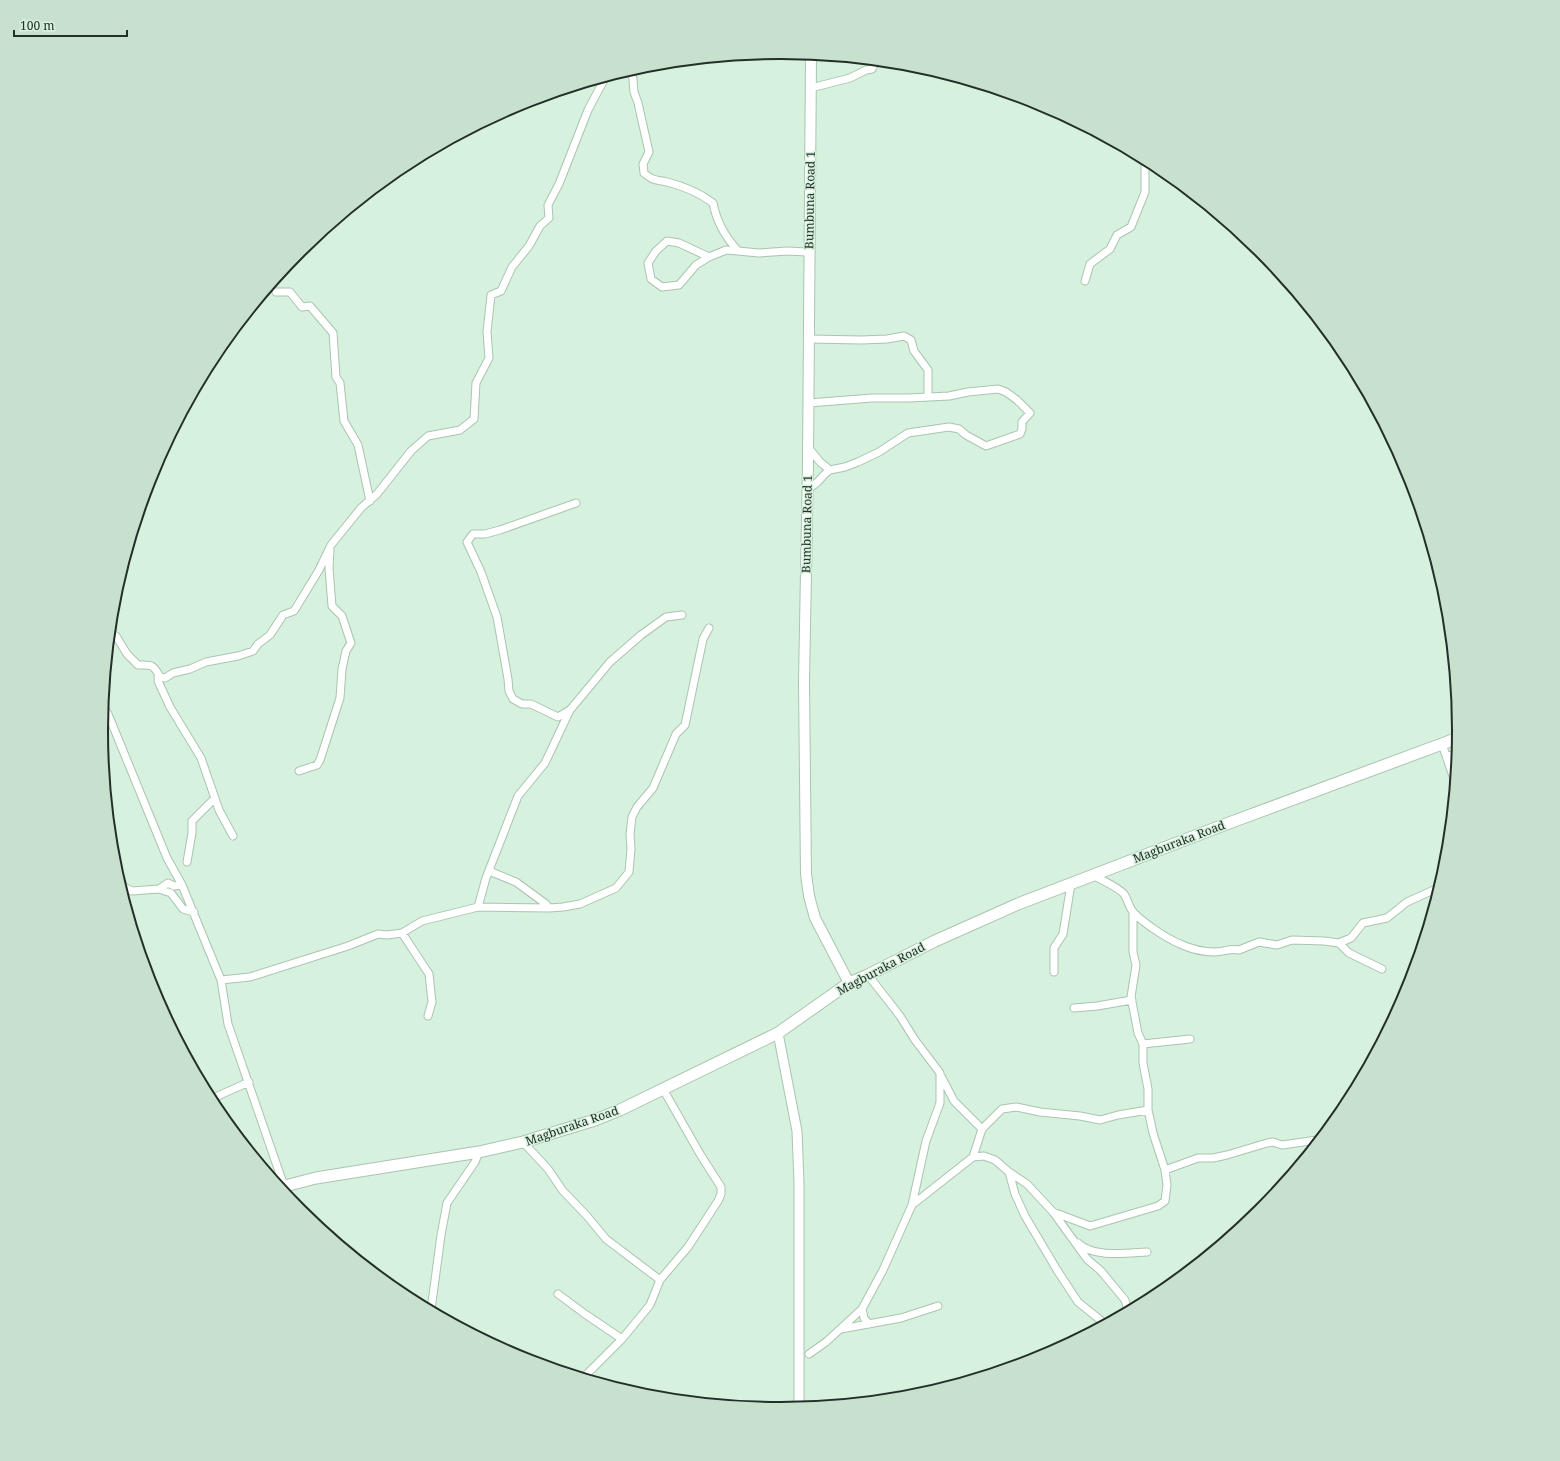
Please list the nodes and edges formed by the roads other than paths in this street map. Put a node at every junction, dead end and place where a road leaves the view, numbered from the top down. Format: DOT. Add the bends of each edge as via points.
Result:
graph roads {
  1 [pos="811,60"];
  2 [pos="874,66"];
  3 [pos="632,76"];
  4 [pos="602,83"];
  5 [pos="811,88"];
  6 [pos="1145,167"];
  7 [pos="738,251"];
  8 [pos="709,257"];
  9 [pos="809,258"];
  10 [pos="1085,281"];
  11 [pos="276,292"];
  12 [pos="809,339"];
  13 [pos="928,397"];
  14 [pos="809,403"];
  15 [pos="808,447"];
  16 [pos="830,470"];
  17 [pos="808,488"];
  18 [pos="370,500"];
  19 [pos="576,503"];
  20 [pos="331,546"];
  21 [pos="682,615"];
  22 [pos="709,628"];
  23 [pos="115,637"];
  24 [pos="158,677"];
  25 [pos="570,710"];
  26 [pos="109,716"];
  27 [pos="558,717"];
  28 [pos="560,732"];
  29 [pos="1451,744"];
  30 [pos="1444,750"];
  31 [pos="1451,754"];
  32 [pos="1450,768"];
  33 [pos="299,771"];
  34 [pos="215,798"];
  35 [pos="234,836"];
  36 [pos="187,862"];
  37 [pos="489,871"];
  38 [pos="1093,875"];
  39 [pos="1071,884"];
  40 [pos="182,885"];
  41 [pos="127,889"];
  42 [pos="159,889"];
  43 [pos="1432,891"];
  44 [pos="478,907"];
  45 [pos="549,908"];
  46 [pos="194,912"];
  47 [pos="1133,913"];
  48 [pos="402,933"];
  49 [pos="1339,942"];
  50 [pos="1382,969"];
  51 [pos="1054,972"];
  52 [pos="868,975"];
  53 [pos="221,980"];
  54 [pos="849,983"];
  55 [pos="1132,1000"];
  56 [pos="1074,1008"];
  57 [pos="428,1016"];
  58 [pos="778,1033"];
  59 [pos="1190,1039"];
  60 [pos="1143,1044"];
  61 [pos="940,1073"];
  62 [pos="249,1082"];
  63 [pos="663,1089"];
  64 [pos="217,1096"];
  65 [pos="1148,1110"];
  66 [pos="982,1129"];
  67 [pos="1312,1141"];
  68 [pos="524,1142"];
  69 [pos="479,1152"];
  70 [pos="974,1157"];
  71 [pos="1165,1170"];
  72 [pos="1009,1172"];
  73 [pos="279,1178"];
  74 [pos="286,1185"];
  75 [pos="912,1205"];
  76 [pos="1053,1212"];
  77 [pos="1073,1237"];
  78 [pos="1147,1252"];
  79 [pos="660,1280"];
  80 [pos="558,1294"];
  81 [pos="432,1304"];
  82 [pos="1127,1305"];
  83 [pos="938,1306"];
  84 [pos="862,1309"];
  85 [pos="1101,1320"];
  86 [pos="869,1324"];
  87 [pos="841,1329"];
  88 [pos="622,1339"];
  89 [pos="809,1354"];
  90 [pos="588,1373"];
  91 [pos="799,1402"];
  1 -- 5 [label="main road, Bumbuna Road 1"];
  2 -- 5 [label="street" via="850,78"];
  3 -- 7 [label="street" via="649,152 643,164 644,173 651,179 703,195 714,203 715,215 723,232"];
  4 -- 18 [label="street" via="588,110 548,205 549,218 540,226 512,267 501,291 492,295 487,332 489,358 476,383 474,419 460,430 428,436 411,451"];
  5 -- 9 [label="main road, Bumbuna Road 1"];
  6 -- 10 [label="street" via="1145,192 1130,227 1117,235 1110,250 1090,264"];
  7 -- 8 [label="street" via="726,250"];
  7 -- 9 [label="street" via="807,252"];
  8 -- 8 [label="street" via="696,265 679,285 662,288 651,279 648,263 667,241 679,243"];
  9 -- 12 [label="main road, Bumbuna Road 1"];
  11 -- 18 [label="street" via="290,292 302,307 310,306 333,333 336,377 340,383 344,422 358,445"];
  12 -- 13 [label="street" via="861,340 904,336 911,340 914,351 928,370"];
  12 -- 14 [label="main road, Bumbuna Road 1"];
  13 -- 14 [label="street"];
  13 -- 16 [label="street" via="998,389 1006,392 1030,412 1022,422 1020,434 986,446 959,429 949,427 908,433 858,462"];
  14 -- 15 [label="main road, Bumbuna Road 1"];
  15 -- 16 [label="street"];
  15 -- 17 [label="main road, Bumbuna Road 1"];
  16 -- 17 [label="street"];
  17 -- 54 [label="main road, Bumbuna Road 1" via="804,682 806,874 815,918"];
  18 -- 20 [label="street"];
  19 -- 27 [label="street" via="500,530 473,534 467,542 497,617 510,695 522,704 531,704"];
  20 -- 24 [label="street" via="294,611 283,615 270,635 253,651 206,662 172,673 165,678"];
  20 -- 33 [label="street" via="329,568 332,606 342,616 351,643 346,651 342,669 340,698 320,760 317,765"];
  21 -- 25 [label="street" via="666,617 641,635 610,662"];
  22 -- 45 [label="street" via="703,639 685,725 676,734 653,788 632,817 629,872 616,888 580,904"];
  23 -- 24 [label="street" via="138,665 151,665"];
  24 -- 34 [label="street" via="170,707 201,758"];
  25 -- 27 [label="street"];
  25 -- 28 [label="street"];
  26 -- 40 [label="street" via="167,858"];
  27 -- 28 [label="street"];
  28 -- 37 [label="street" via="545,763 518,796"];
  29 -- 30 [label="main road, Magburaka Road"];
  30 -- 31 [label="street"];
  30 -- 32 [label="street"];
  30 -- 38 [label="main road, Magburaka Road"];
  34 -- 35 [label="street"];
  34 -- 36 [label="street" via="192,821"];
  37 -- 44 [label="street"];
  37 -- 45 [label="street" via="516,882"];
  38 -- 39 [label="main road, Magburaka Road"];
  38 -- 47 [label="street" via="1124,894"];
  39 -- 51 [label="street" via="1063,934 1054,948"];
  39 -- 52 [label="main road, Magburaka Road" via="1018,904 935,941"];
  40 -- 42 [label="street" via="174,886 168,883"];
  40 -- 46 [label="street"];
  41 -- 42 [label="street" via="132,891"];
  42 -- 46 [label="street" via="171,893 183,909"];
  43 -- 49 [label="street" via="1407,902 1387,918 1363,923 1351,938"];
  44 -- 45 [label="street"];
  44 -- 48 [label="street" via="422,921"];
  46 -- 53 [label="street"];
  47 -- 49 [label="street" via="1170,939 1201,951 1239,950 1259,942 1277,945 1292,940"];
  47 -- 55 [label="street" via="1136,965"];
  48 -- 53 [label="street" via="387,936 378,934 250,977"];
  48 -- 57 [label="street" via="429,974 432,1002"];
  49 -- 50 [label="street" via="1350,953"];
  52 -- 54 [label="main road, Magburaka Road"];
  52 -- 61 [label="street"];
  53 -- 62 [label="street" via="228,1024"];
  54 -- 58 [label="main road, Magburaka Road"];
  55 -- 56 [label="street"];
  55 -- 60 [label="street" via="1138,1033"];
  58 -- 63 [label="main road, Magburaka Road"];
  58 -- 91 [label="street" via="796,1131 799,1183"];
  59 -- 60 [label="street"];
  60 -- 65 [label="street"];
  61 -- 66 [label="street" via="954,1101"];
  61 -- 75 [label="street" via="940,1103 926,1141"];
  62 -- 64 [label="street"];
  62 -- 73 [label="street"];
  63 -- 68 [label="main road, Magburaka Road" via="595,1120"];
  63 -- 79 [label="street" via="721,1187 721,1194 688,1247"];
  65 -- 66 [label="street" via="1100,1120 1016,1107 1002,1109"];
  65 -- 71 [label="street"];
  66 -- 70 [label="street"];
  67 -- 71 [label="street" via="1282,1145 1266,1143 1228,1155 1198,1158"];
  68 -- 69 [label="main road, Magburaka Road"];
  68 -- 79 [label="street" via="606,1239"];
  69 -- 74 [label="main road, Magburaka Road"];
  69 -- 81 [label="street" via="447,1203"];
  70 -- 72 [label="street" via="984,1156 995,1160"];
  70 -- 75 [label="street"];
  71 -- 76 [label="street" via="1165,1200 1158,1206 1090,1226"];
  72 -- 76 [label="street" via="1027,1184"];
  72 -- 85 [label="street" via="1025,1216 1057,1270 1078,1302"];
  75 -- 84 [label="street" via="889,1258"];
  76 -- 77 [label="street"];
  77 -- 78 [label="street" via="1082,1246 1101,1253"];
  77 -- 82 [label="street" via="1087,1259 1101,1271"];
  79 -- 88 [label="street" via="650,1305"];
  80 -- 88 [label="street"];
  83 -- 86 [label="street" via="901,1318"];
  84 -- 86 [label="street"];
  84 -- 87 [label="street"];
  86 -- 87 [label="street"];
  87 -- 89 [label="street"];
  88 -- 90 [label="street"];
}
